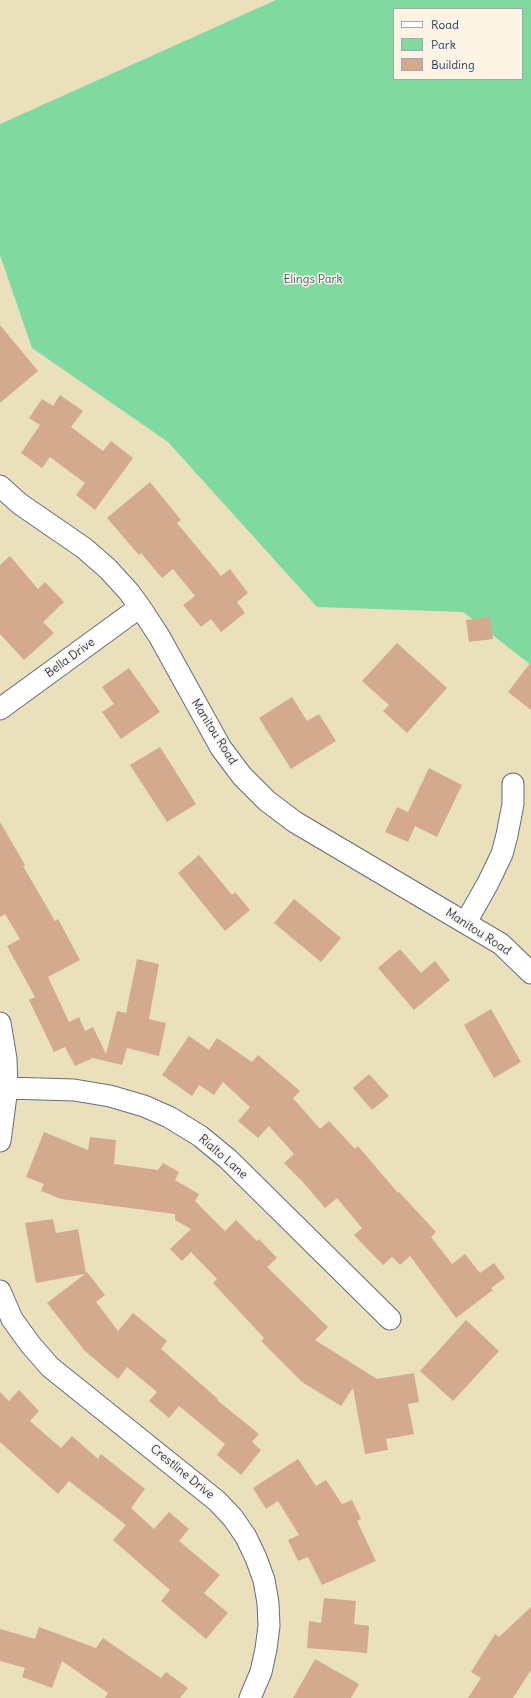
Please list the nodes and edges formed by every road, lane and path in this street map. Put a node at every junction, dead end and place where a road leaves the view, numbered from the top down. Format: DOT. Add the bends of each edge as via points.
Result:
graph roads {
  1 [pos="0,486"];
  2 [pos="140,607"];
  3 [pos="0,709"];
  4 [pos="513,784"];
  5 [pos="466,922"];
  6 [pos="531,972"];
  7 [pos="0,1022"];
  8 [pos="7,1088"];
  9 [pos="0,1141"];
  10 [pos="0,1291"];
  11 [pos="390,1319"];
  12 [pos="250,1698"];
  1 -- 2 [label="street, Manitou Road" via="20,504 84,548 108,569"];
  2 -- 3 [label="street, Bella Drive"];
  2 -- 5 [label="street, Manitou Road" via="159,636 221,748 242,776 267,801 295,822"];
  4 -- 5 [label="street" via="513,804 502,854"];
  5 -- 6 [label="street, Manitou Road" via="500,944"];
  7 -- 8 [label="street" via="6,1059"];
  8 -- 9 [label="street"];
  8 -- 11 [label="street, Rialto Lane" via="74,1090 110,1096 144,1106 200,1136 228,1159"];
  10 -- 12 [label="street, Crestline Drive" via="12,1319 50,1367 217,1500 246,1537 264,1580 269,1626 261,1672"];
}
